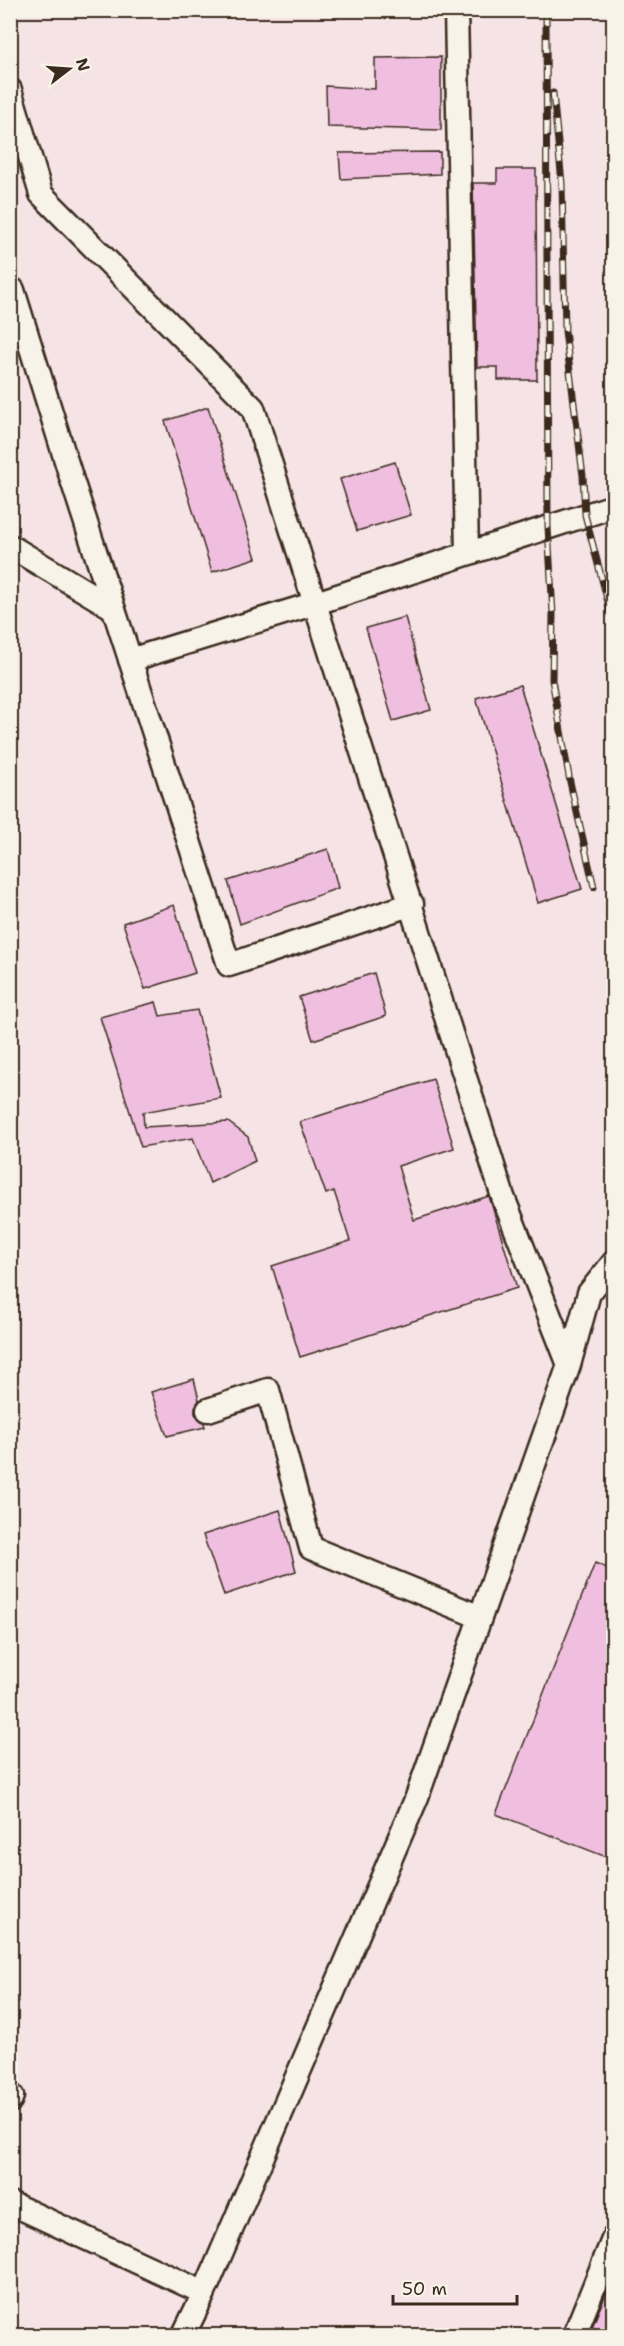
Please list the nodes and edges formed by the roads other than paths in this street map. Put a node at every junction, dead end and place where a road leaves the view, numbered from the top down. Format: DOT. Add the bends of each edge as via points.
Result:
graph roads {
  1 [pos="456,10"];
  2 [pos="10,90"];
  3 [pos="13,290"];
  4 [pos="614,506"];
  5 [pos="10,546"];
  6 [pos="467,554"];
  7 [pos="316,603"];
  8 [pos="114,608"];
  9 [pos="130,660"];
  10 [pos="412,904"];
  11 [pos="614,1262"];
  12 [pos="569,1365"];
  13 [pos="207,1410"];
  14 [pos="480,1617"];
  15 [pos="10,2095"];
  16 [pos="10,2101"];
  17 [pos="10,2203"];
  18 [pos="614,2237"];
  19 [pos="204,2293"];
  20 [pos="183,2336"];
  21 [pos="574,2336"];
  1 -- 6 [label="street"];
  2 -- 7 [label="street" via="41,194 253,408"];
  3 -- 8 [label="street"];
  4 -- 6 [label="street"];
  5 -- 8 [label="street"];
  6 -- 7 [label="street"];
  7 -- 9 [label="street"];
  7 -- 10 [label="street"];
  8 -- 9 [label="street"];
  9 -- 10 [label="street" via="229,965"];
  10 -- 12 [label="street" via="503,1197"];
  11 -- 12 [label="street" via="590,1293"];
  12 -- 14 [label="street"];
  13 -- 14 [label="street" via="268,1390 311,1548"];
  14 -- 19 [label="street" via="417,1797"];
  15 -- 16 [label="street"];
  17 -- 19 [label="street"];
  18 -- 21 [label="street"];
  19 -- 20 [label="street"];
}
